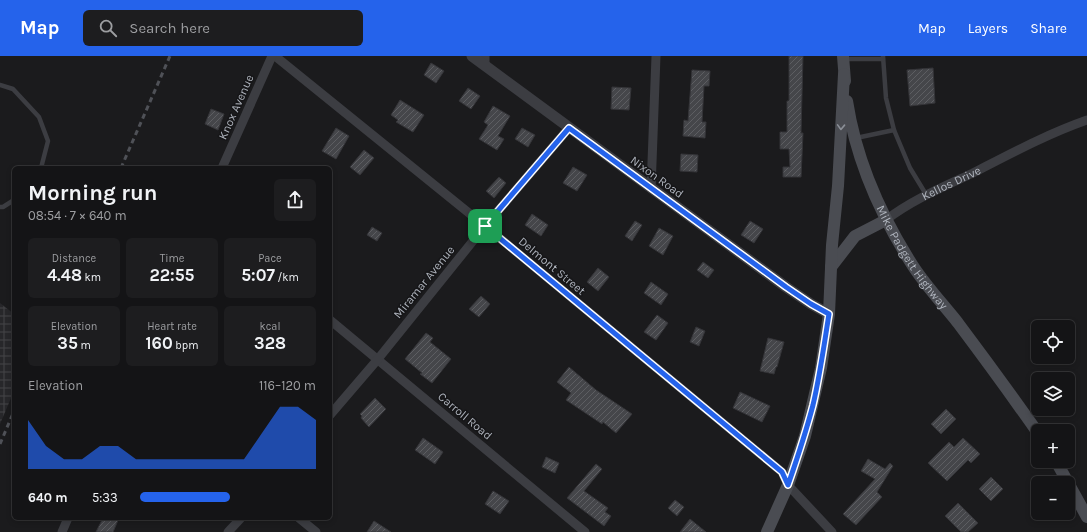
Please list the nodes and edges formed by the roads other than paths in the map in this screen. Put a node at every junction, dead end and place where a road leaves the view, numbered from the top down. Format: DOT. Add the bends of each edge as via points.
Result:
graph roads {
  1 [pos="272,56"];
  2 [pos="275,56"];
  3 [pos="472,56"];
  4 [pos="656,56"];
  5 [pos="843,57"];
  6 [pos="883,58"];
  7 [pos="485,61"];
  8 [pos="844,74"];
  9 [pos="0,85"];
  10 [pos="1087,120"];
  11 [pos="569,128"];
  12 [pos="894,130"];
  13 [pos="855,138"];
  14 [pos="42,166"];
  15 [pos="223,166"];
  16 [pos="652,189"];
  17 [pos="927,196"];
  18 [pos="12,201"];
  19 [pos="0,207"];
  20 [pos="886,220"];
  21 [pos="485,226"];
  22 [pos="831,267"];
  23 [pos="829,314"];
  24 [pos="332,322"];
  25 [pos="378,358"];
  26 [pos="332,413"];
  27 [pos="1032,424"];
  28 [pos="1060,468"];
  29 [pos="788,485"];
  30 [pos="1087,517"];
  31 [pos="67,520"];
  32 [pos="239,520"];
  33 [pos="301,520"];
  34 [pos="62,532"];
  35 [pos="228,532"];
  36 [pos="316,532"];
  37 [pos="585,532"];
  38 [pos="767,532"];
  39 [pos="832,532"];
  1 -- 15 [label="street, Knox Avenue"];
  2 -- 21 [label="street, Delmont Street"];
  3 -- 7 [label="street, Nixon Road"];
  4 -- 16 [label="street"];
  5 -- 6 [label="lane"];
  5 -- 8 [label="main road, Mike Padgett Highway"];
  6 -- 12 [label="lane" via="886,98"];
  7 -- 11 [label="street, Nixon Road"];
  8 -- 13 [label="main road, Mike Padgett Highway"];
  8 -- 22 [label="main road, one-way"];
  9 -- 14 [label="lane" via="13,89 39,118 48,141"];
  10 -- 17 [label="street, Kellos Drive" via="1048,135"];
  11 -- 16 [label="street, Nixon Road"];
  11 -- 21 [label="street, Miramar Avenue"];
  12 -- 13 [label="lane"];
  12 -- 17 [label="lane" via="910,168"];
  13 -- 20 [label="main road, Mike Padgett Highway" via="873,192"];
  16 -- 23 [label="street, Nixon Road" via="786,287"];
  17 -- 20 [label="street, Kellos Drive"];
  18 -- 19 [label="lane"];
  20 -- 22 [label="main road, Kellos Drive" via="855,236"];
  20 -- 27 [label="main road, Mike Padgett Highway" via="914,267"];
  21 -- 25 [label="street, Miramar Avenue"];
  21 -- 29 [label="street, Delmont Street" via="782,472"];
  22 -- 23 [label="main road"];
  23 -- 29 [label="main road" via="813,405"];
  24 -- 25 [label="street, Carroll Road"];
  25 -- 26 [label="street, Miramar Avenue"];
  25 -- 37 [label="street, Carroll Road"];
  28 -- 30 [label="main road"];
  29 -- 38 [label="main road"];
  29 -- 39 [label="street, Delmont Street"];
  31 -- 34 [label="street"];
  32 -- 35 [label="street"];
  33 -- 36 [label="street"];
}
